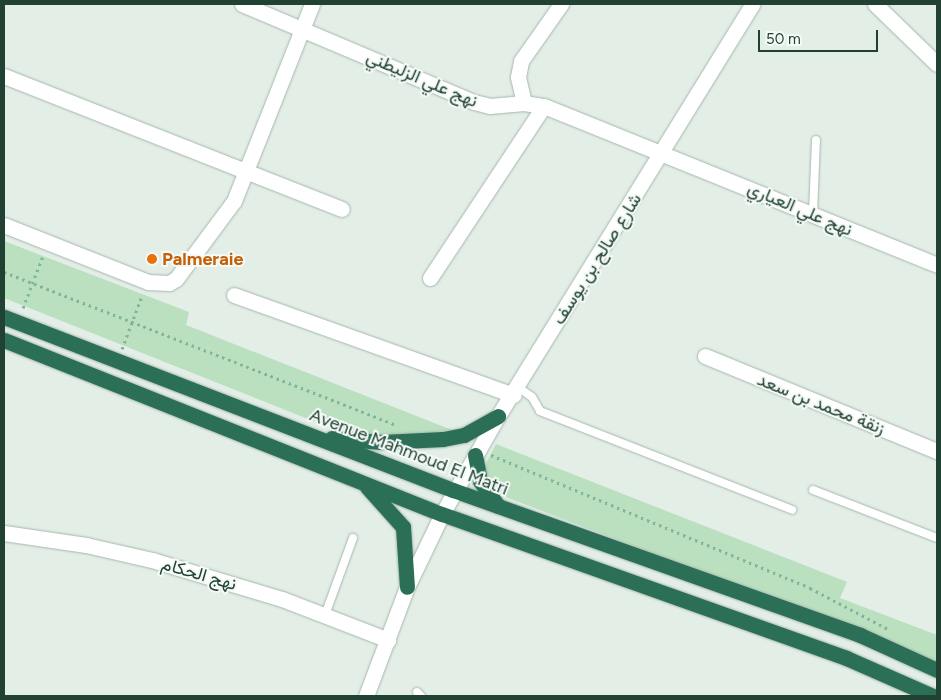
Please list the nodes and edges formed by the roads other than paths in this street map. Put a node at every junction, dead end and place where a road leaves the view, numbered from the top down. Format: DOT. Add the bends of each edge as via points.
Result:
graph roads {
  1 [pos="242,4"];
  2 [pos="312,4"];
  3 [pos="561,4"];
  4 [pos="752,4"];
  5 [pos="875,4"];
  6 [pos="302,28"];
  7 [pos="937,64"];
  8 [pos="4,76"];
  9 [pos="524,103"];
  10 [pos="544,106"];
  11 [pos="816,140"];
  12 [pos="663,152"];
  13 [pos="247,173"];
  14 [pos="342,209"];
  15 [pos="813,214"];
  16 [pos="4,225"];
  17 [pos="937,265"];
  18 [pos="430,278"];
  19 [pos="234,295"];
  20 [pos="11,320"];
  21 [pos="4,340"];
  22 [pos="705,356"];
  23 [pos="516,391"];
  24 [pos="498,416"];
  25 [pos="314,437"];
  26 [pos="937,451"];
  27 [pos="475,455"];
  28 [pos="361,481"];
  29 [pos="453,490"];
  30 [pos="813,490"];
  31 [pos="498,506"];
  32 [pos="792,510"];
  33 [pos="442,514"];
  34 [pos="6,531"];
  35 [pos="354,538"];
  36 [pos="937,538"];
  37 [pos="407,587"];
  38 [pos="325,615"];
  39 [pos="388,640"];
  40 [pos="937,670"];
  41 [pos="366,696"];
  42 [pos="933,696"];
  1 -- 6 [label="street, نهج علي الزليطني"];
  2 -- 6 [label="street"];
  3 -- 9 [label="street" via="521,60 518,77"];
  4 -- 12 [label="street, شارع صالح بن يوسف"];
  5 -- 7 [label="street"];
  6 -- 9 [label="street, نهج علي الزليطني" via="474,102 490,106"];
  6 -- 13 [label="street"];
  8 -- 13 [label="street"];
  9 -- 10 [label="street, نهج علي الزليطني"];
  10 -- 12 [label="street, نهج علي الزليطني"];
  10 -- 18 [label="street"];
  11 -- 15 [label="lane"];
  12 -- 15 [label="street, نهج علي العياري"];
  12 -- 23 [label="street, شارع صالح بن يوسف"];
  13 -- 14 [label="street"];
  13 -- 16 [label="street" via="234,201 176,279 169,283 148,282"];
  15 -- 17 [label="street, نهج علي العياري"];
  19 -- 23 [label="street"];
  20 -- 25 [label="highway, Avenue Mahmoud El Matri"];
  21 -- 28 [label="highway"];
  22 -- 26 [label="street, زنقة محمد بن سعد"];
  23 -- 24 [label="street, شارع صالح بن يوسف"];
  23 -- 32 [label="lane" via="532,397 540,411"];
  24 -- 25 [label="highway" via="464,434 444,439 382,442"];
  24 -- 27 [label="street, شارع صالح بن يوسف"];
  25 -- 29 [label="highway, Avenue Mahmoud El Matri"];
  27 -- 29 [label="street, شارع صالح بن يوسف"];
  27 -- 31 [label="highway" via="480,480"];
  28 -- 33 [label="highway"];
  28 -- 37 [label="highway" via="403,528"];
  29 -- 31 [label="highway, Avenue Mahmoud El Matri"];
  29 -- 33 [label="street, شارع صالح بن يوسف"];
  30 -- 36 [label="lane"];
  31 -- 40 [label="highway, Avenue Mahmoud El Matri" via="803,614"];
  33 -- 37 [label="street, شارع صالح بن يوسف"];
  33 -- 42 [label="highway" via="846,658"];
  34 -- 38 [label="street, نهج الحكام" via="152,560"];
  35 -- 38 [label="lane"];
  37 -- 39 [label="street, شارع صالح بن يوسف"];
  38 -- 39 [label="street, نهج الحكام"];
  39 -- 41 [label="street, شارع صالح بن يوسف"];
}
